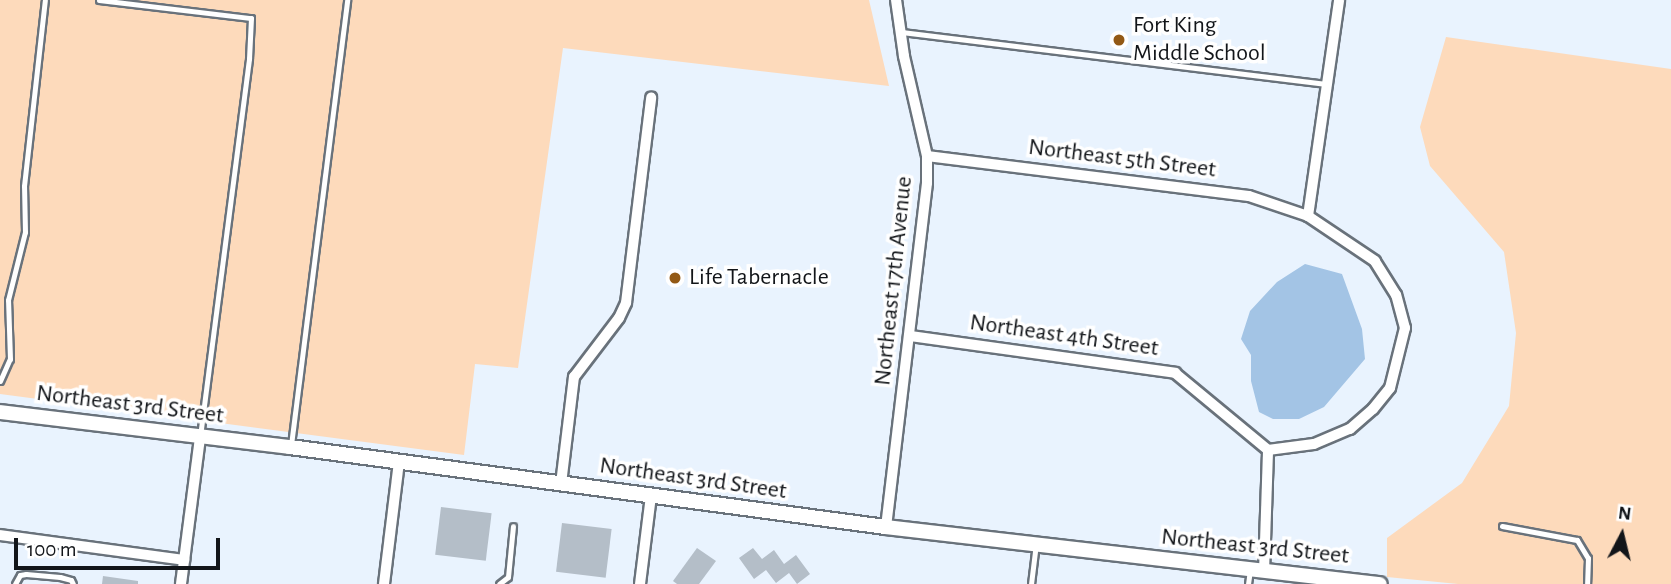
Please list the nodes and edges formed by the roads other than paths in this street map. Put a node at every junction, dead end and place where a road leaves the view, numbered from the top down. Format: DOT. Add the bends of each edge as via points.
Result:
graph roads {
  1 [pos="45,0"];
  2 [pos="99,0"];
  3 [pos="347,0"];
  4 [pos="896,0"];
  5 [pos="1339,0"];
  6 [pos="900,32"];
  7 [pos="1329,84"];
  8 [pos="651,98"];
  9 [pos="927,156"];
  10 [pos="1308,216"];
  11 [pos="910,336"];
  12 [pos="0,381"];
  13 [pos="0,412"];
  14 [pos="200,438"];
  15 [pos="290,447"];
  16 [pos="1268,450"];
  17 [pos="399,462"];
  18 [pos="561,484"];
  19 [pos="651,496"];
  20 [pos="513,526"];
  21 [pos="1502,526"];
  22 [pos="886,527"];
  23 [pos="0,535"];
  24 [pos="1037,545"];
  25 [pos="184,560"];
  26 [pos="1254,575"];
  27 [pos="15,584"];
  28 [pos="73,584"];
  29 [pos="181,584"];
  30 [pos="384,584"];
  31 [pos="499,584"];
  32 [pos="640,584"];
  33 [pos="1031,584"];
  34 [pos="1380,584"];
  35 [pos="1587,584"];
  1 -- 12 [label="lane" via="24,186 25,232 8,300 10,359"];
  2 -- 14 [label="lane" via="251,18"];
  3 -- 15 [label="lane"];
  4 -- 6 [label="street, Northeast 17th Avenue"];
  5 -- 7 [label="street"];
  6 -- 7 [label="lane"];
  6 -- 9 [label="street, Northeast 17th Avenue"];
  7 -- 10 [label="street"];
  8 -- 18 [label="street" via="626,303 574,377"];
  9 -- 10 [label="street, Northeast 5th Street" via="1249,195"];
  9 -- 11 [label="street, Northeast 17th Avenue" via="928,183"];
  10 -- 16 [label="street, Northeast 5th Street" via="1375,261 1396,295 1405,328 1390,388 1373,409 1350,429 1314,444"];
  11 -- 16 [label="street, Northeast 4th Street" via="1175,373"];
  11 -- 22 [label="street, Northeast 17th Avenue"];
  13 -- 14 [label="street, Northeast 3rd Street"];
  14 -- 15 [label="street, Northeast 3rd Street"];
  14 -- 25 [label="street"];
  15 -- 17 [label="street, Northeast 3rd Street"];
  16 -- 26 [label="street"];
  17 -- 18 [label="street, Northeast 3rd Street"];
  17 -- 30 [label="street"];
  18 -- 19 [label="street, Northeast 3rd Street"];
  19 -- 22 [label="street, Northeast 3rd Street"];
  19 -- 32 [label="street"];
  20 -- 31 [label="lane" via="508,577"];
  21 -- 35 [label="lane" via="1577,540 1588,558"];
  22 -- 24 [label="street, Northeast 3rd Street"];
  23 -- 25 [label="street"];
  24 -- 26 [label="street, Northeast 3rd Street"];
  24 -- 33 [label="lane"];
  25 -- 29 [label="street"];
  26 -- 34 [label="street, Northeast 3rd Street"];
  27 -- 28 [label="lane" via="26,574 60,577"];
}
